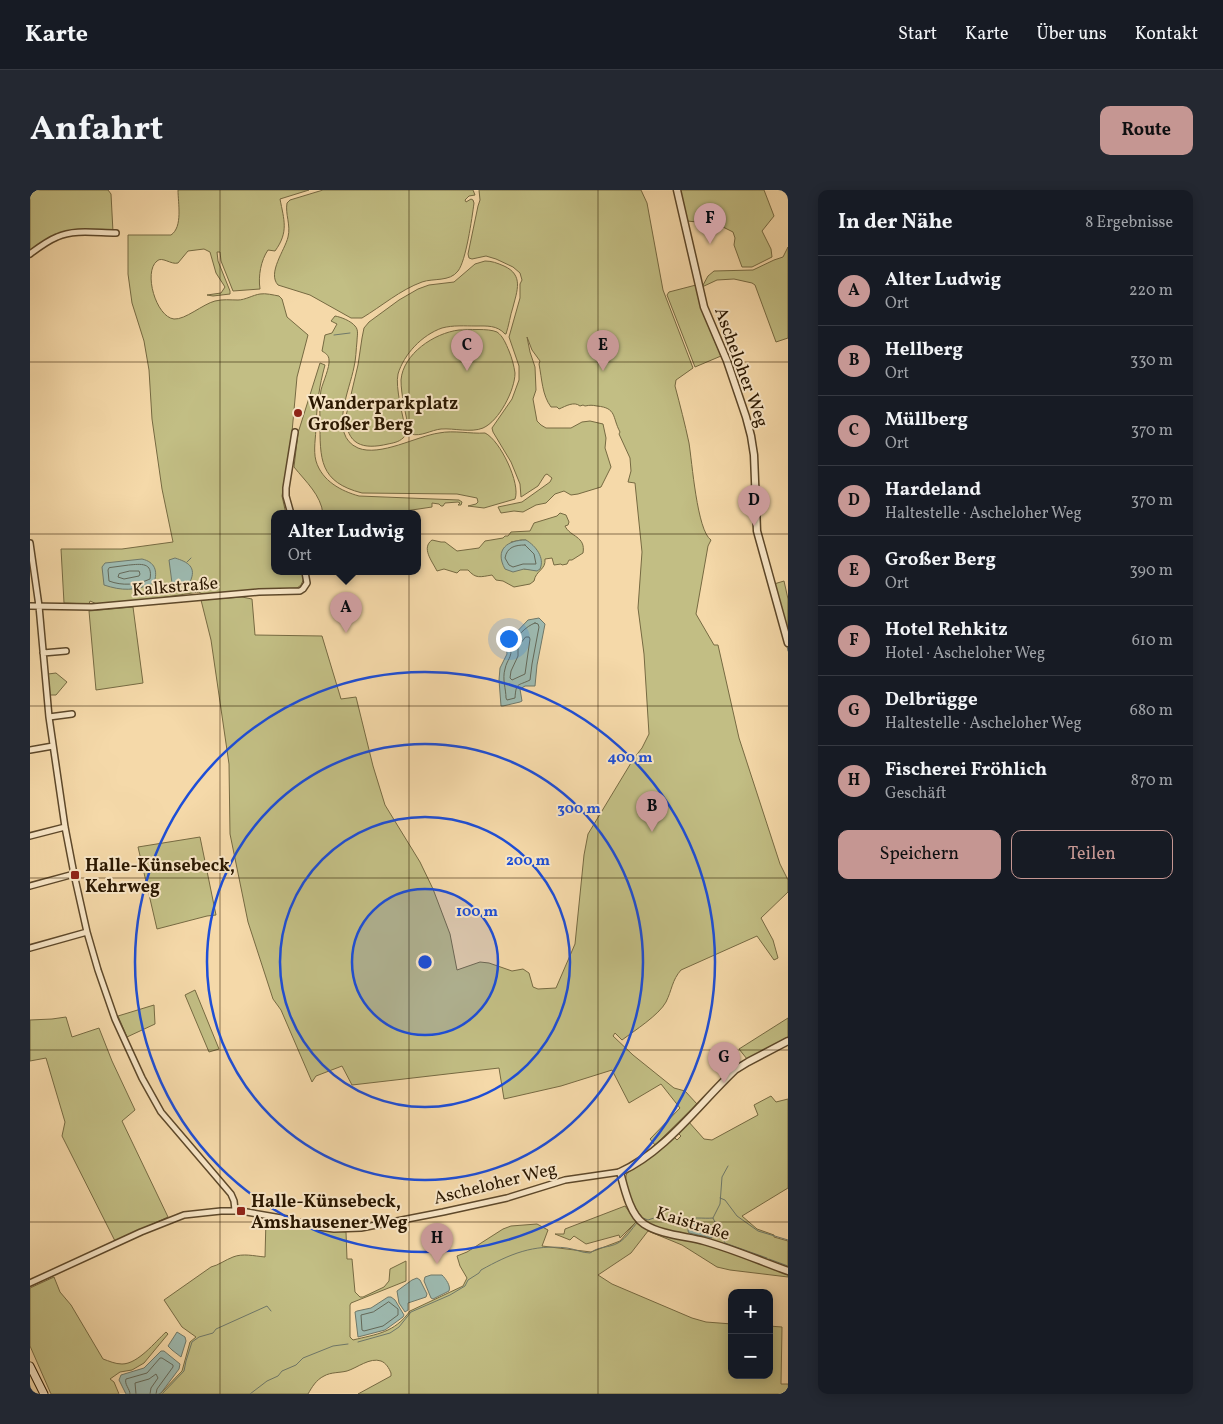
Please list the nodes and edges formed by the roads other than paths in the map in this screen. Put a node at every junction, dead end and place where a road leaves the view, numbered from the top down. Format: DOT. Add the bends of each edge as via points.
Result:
graph roads {
  1 [pos="677,190"];
  2 [pos="116,233"];
  3 [pos="30,254"];
  4 [pos="295,432"];
  5 [pos="289,510"];
  6 [pos="30,543"];
  7 [pos="31,551"];
  8 [pos="306,575"];
  9 [pos="30,606"];
  10 [pos="39,606"];
  11 [pos="788,642"];
  12 [pos="66,651"];
  13 [pos="43,653"];
  14 [pos="72,714"];
  15 [pos="49,717"];
  16 [pos="53,746"];
  17 [pos="30,750"];
  18 [pos="65,827"];
  19 [pos="30,836"];
  20 [pos="74,874"];
  21 [pos="30,886"];
  22 [pos="87,932"];
  23 [pos="30,948"];
  24 [pos="788,1041"];
  25 [pos="620,1172"];
  26 [pos="235,1210"];
  27 [pos="788,1271"];
  28 [pos="30,1283"];
  29 [pos="30,1366"];
  30 [pos="44,1394"];
  1 -- 11 [label="street, Ascheloher Weg" via="704,307 727,362 751,436 757,531"];
  2 -- 3 [label="street" via="58,236"];
  4 -- 5 [label="street" via="286,488"];
  6 -- 7 [label="street"];
  7 -- 10 [label="street"];
  8 -- 10 [label="street, Kalkstraße" via="307,583 300,591 92,607"];
  9 -- 10 [label="street, Kalkstraße"];
  10 -- 13 [label="street"];
  12 -- 13 [label="street"];
  13 -- 15 [label="street"];
  14 -- 15 [label="street"];
  15 -- 16 [label="street"];
  16 -- 17 [label="street"];
  16 -- 18 [label="street"];
  18 -- 19 [label="street"];
  18 -- 20 [label="street"];
  20 -- 21 [label="street"];
  20 -- 22 [label="street"];
  22 -- 23 [label="street"];
  22 -- 26 [label="street" via="115,1019 147,1086 161,1112 232,1194"];
  24 -- 25 [label="street, Ascheloher Weg" via="735,1070 663,1143 635,1166"];
  25 -- 26 [label="street, Ascheloher Weg" via="565,1180 506,1198 361,1228 318,1227"];
  25 -- 27 [label="street, Kaistraße" via="630,1202 644,1224 718,1245"];
  26 -- 28 [label="street, Ascheloher Weg" via="184,1215"];
  29 -- 30 [label="main road"];
}
